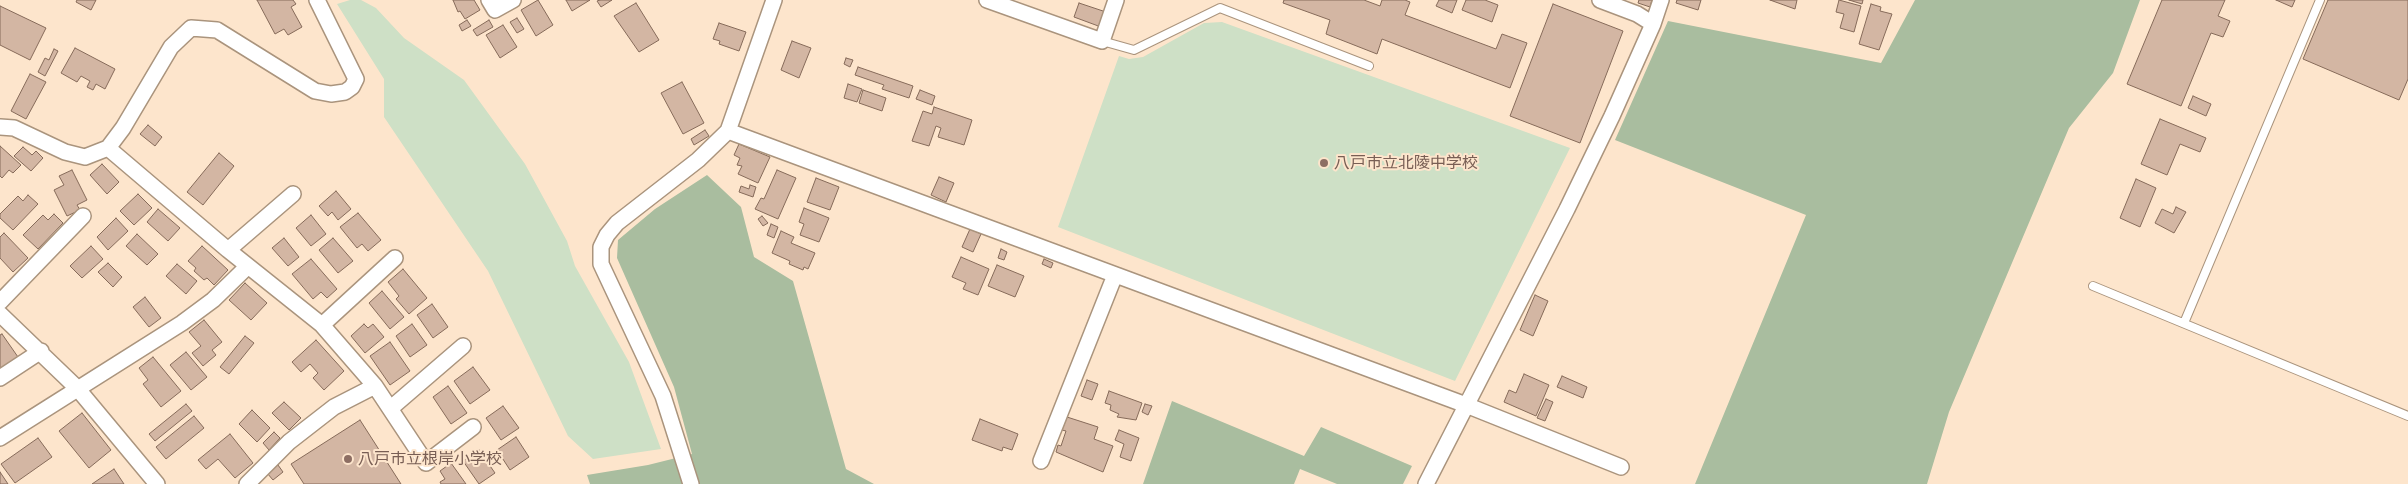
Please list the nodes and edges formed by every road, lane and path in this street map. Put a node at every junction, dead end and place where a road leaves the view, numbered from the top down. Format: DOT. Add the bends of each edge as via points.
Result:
graph roads {
  1 [pos="317,0"];
  2 [pos="490,0"];
  3 [pos="513,0"];
  4 [pos="774,0"];
  5 [pos="987,0"];
  6 [pos="1116,0"];
  7 [pos="1600,0"];
  8 [pos="1661,0"];
  9 [pos="2320,0"];
  10 [pos="1653,24"];
  11 [pos="1102,41"];
  12 [pos="1369,66"];
  13 [pos="0,127"];
  14 [pos="728,131"];
  15 [pos="108,148"];
  16 [pos="293,194"];
  17 [pos="83,216"];
  18 [pos="228,250"];
  19 [pos="395,258"];
  20 [pos="248,266"];
  21 [pos="1115,275"];
  22 [pos="2093,286"];
  23 [pos="0,302"];
  24 [pos="1,317"];
  25 [pos="2184,323"];
  26 [pos="322,324"];
  27 [pos="464,346"];
  28 [pos="41,351"];
  29 [pos="0,378"];
  30 [pos="375,386"];
  31 [pos="78,388"];
  32 [pos="1466,405"];
  33 [pos="392,408"];
  34 [pos="2408,416"];
  35 [pos="473,427"];
  36 [pos="0,438"];
  37 [pos="1041,461"];
  38 [pos="1620,466"];
  39 [pos="157,484"];
  40 [pos="247,484"];
  41 [pos="691,484"];
  42 [pos="1426,484"];
  1 -- 15 [label="street" via="353,69 356,79 345,92 315,91 217,30 190,28 171,47"];
  2 -- 3 [label="street" via="495,10"];
  4 -- 14 [label="street"];
  5 -- 11 [label="street"];
  6 -- 11 [label="street"];
  7 -- 10 [label="street" via="1637,14"];
  8 -- 10 [label="street"];
  9 -- 25 [label="lane"];
  10 -- 32 [label="street" via="1567,209"];
  11 -- 12 [label="lane" via="1134,50 1220,8"];
  13 -- 15 [label="street" via="14,128 65,152 85,157"];
  14 -- 21 [label="street"];
  14 -- 41 [label="street" via="698,160 617,223 601,247 601,264 663,396"];
  15 -- 18 [label="street"];
  16 -- 18 [label="street"];
  17 -- 23 [label="street"];
  18 -- 20 [label="street"];
  19 -- 26 [label="street"];
  20 -- 26 [label="street"];
  20 -- 31 [label="street" via="197,312"];
  21 -- 32 [label="street"];
  21 -- 37 [label="street"];
  22 -- 25 [label="lane"];
  24 -- 28 [label="street"];
  25 -- 34 [label="lane"];
  26 -- 30 [label="street"];
  27 -- 33 [label="street"];
  28 -- 29 [label="street"];
  28 -- 31 [label="street"];
  30 -- 33 [label="street"];
  30 -- 40 [label="street" via="334,407 289,442"];
  31 -- 36 [label="street"];
  31 -- 39 [label="street"];
  32 -- 38 [label="street"];
  32 -- 42 [label="street"];
  33 -- 35 [label="street" via="426,463"];
}
